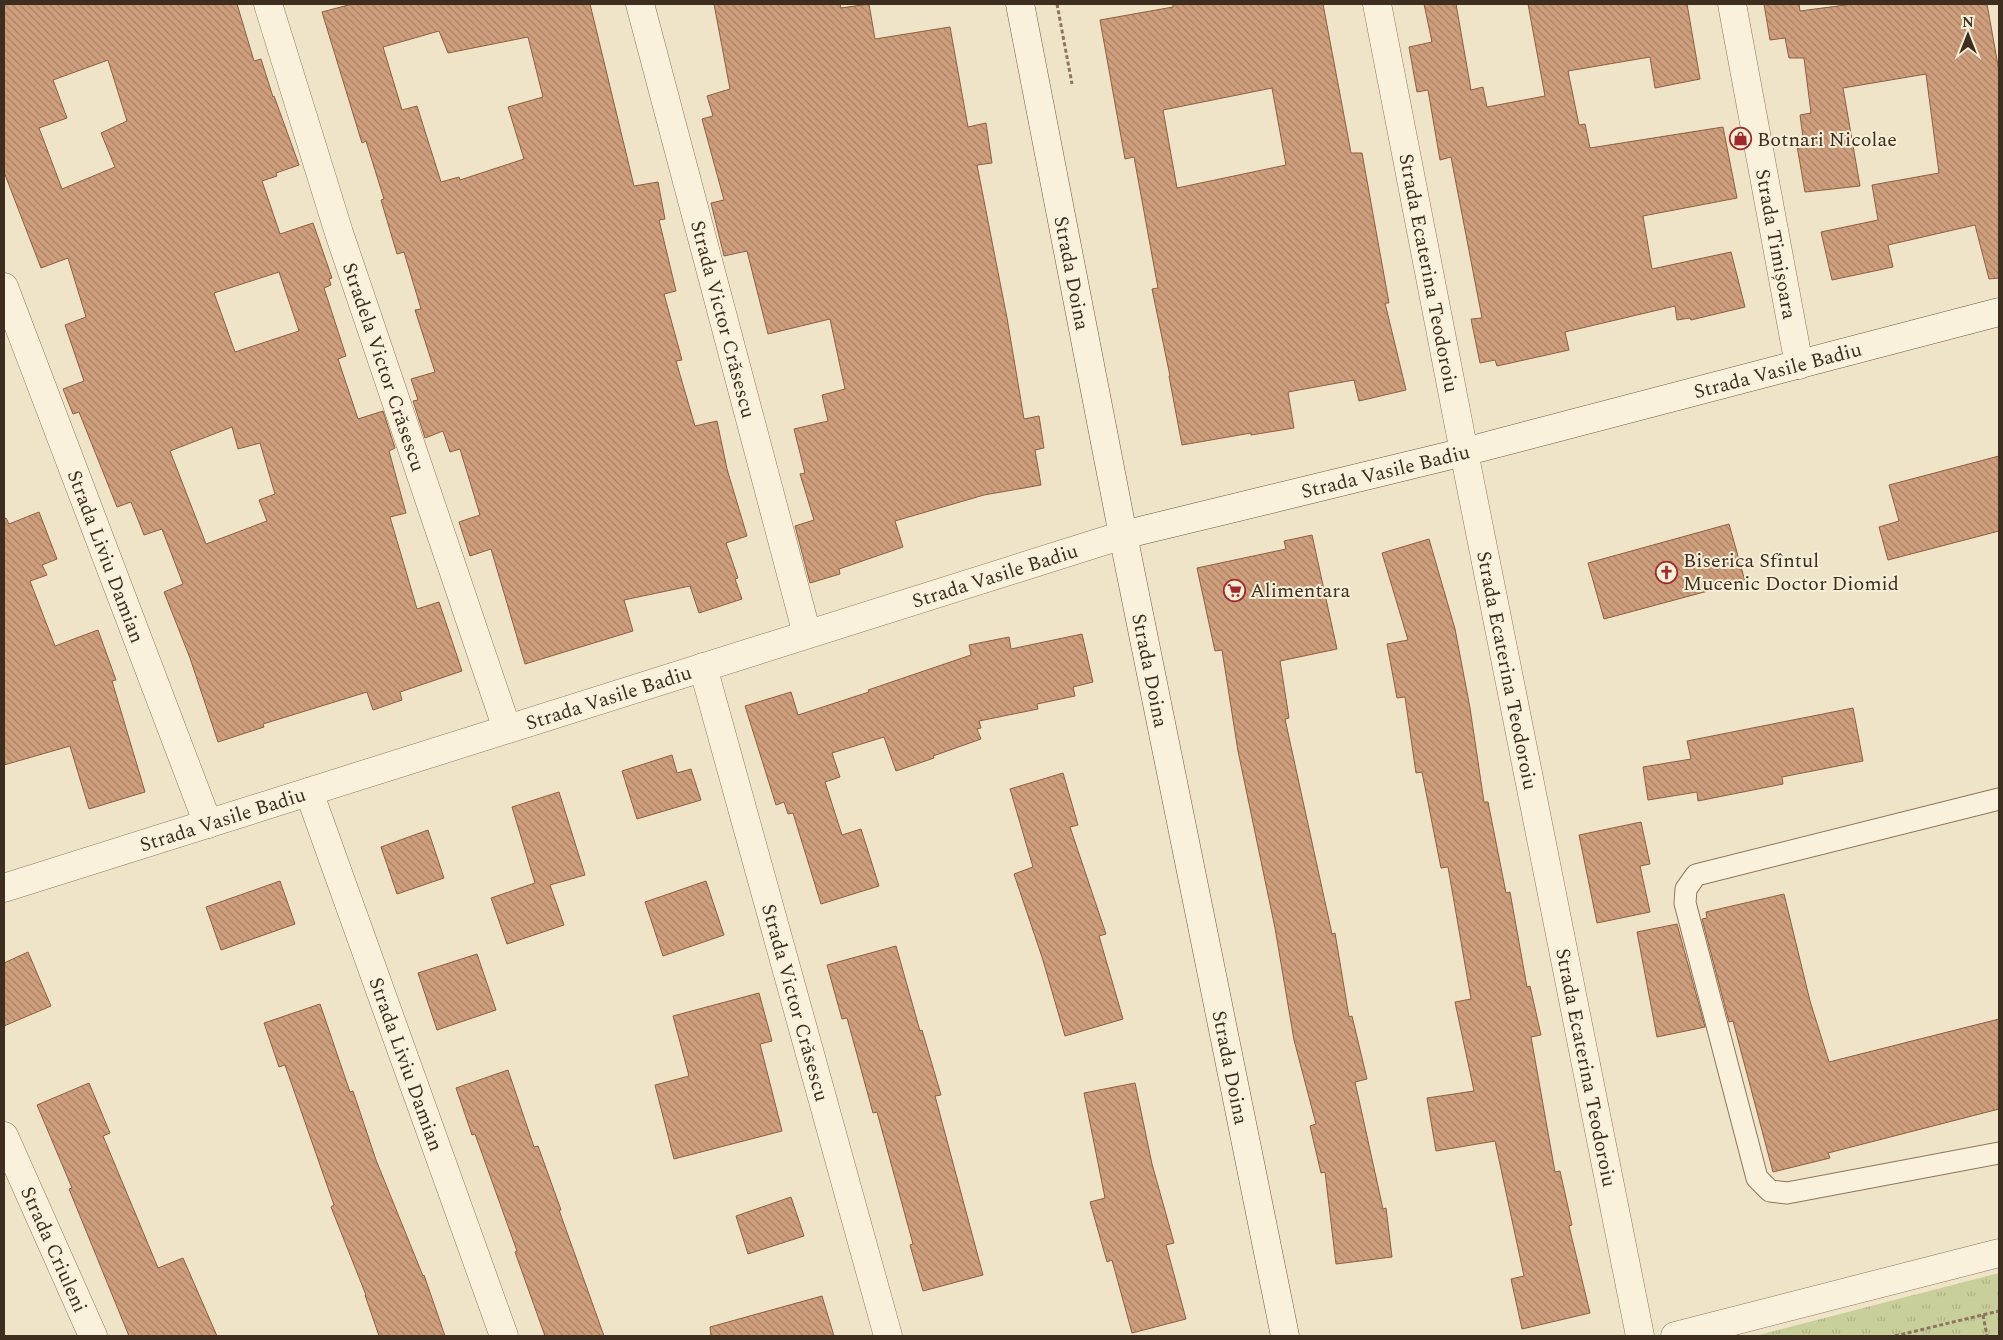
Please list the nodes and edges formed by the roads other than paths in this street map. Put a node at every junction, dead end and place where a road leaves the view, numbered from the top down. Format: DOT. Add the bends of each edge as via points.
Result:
graph roads {
  1 [pos="268,4"];
  2 [pos="640,4"];
  3 [pos="1020,4"];
  4 [pos="1377,4"];
  5 [pos="1732,4"];
  6 [pos="4,287"];
  7 [pos="1999,312"];
  8 [pos="1799,364"];
  9 [pos="1464,452"];
  10 [pos="1123,535"];
  11 [pos="807,634"];
  12 [pos="703,668"];
  13 [pos="507,729"];
  14 [pos="309,792"];
  15 [pos="1999,799"];
  16 [pos="208,824"];
  17 [pos="4,888"];
  18 [pos="4,1136"];
  19 [pos="1999,1153"];
  20 [pos="1999,1253"];
  21 [pos="93,1336"];
  22 [pos="504,1336"];
  23 [pos="888,1336"];
  24 [pos="1285,1336"];
  25 [pos="1640,1336"];
  26 [pos="1675,1336"];
  1 -- 13 [label="street, Stradela Victor Crăsescu" via="339,233"];
  2 -- 11 [label="street, Strada Victor Crăsescu"];
  3 -- 10 [label="street, Strada Doina"];
  4 -- 9 [label="street, Strada Ecaterina Teodoroiu"];
  5 -- 8 [label="street, Strada Timișoara"];
  6 -- 16 [label="street, Strada Liviu Damian"];
  7 -- 8 [label="street, Strada Vasile Badiu"];
  8 -- 9 [label="street, Strada Vasile Badiu"];
  9 -- 10 [label="street, Strada Vasile Badiu"];
  9 -- 25 [label="street, Strada Ecaterina Teodoroiu"];
  10 -- 11 [label="street, Strada Vasile Badiu"];
  10 -- 24 [label="street, Strada Doina"];
  11 -- 12 [label="street, Strada Vasile Badiu"];
  12 -- 13 [label="street, Strada Vasile Badiu"];
  12 -- 23 [label="street, Strada Victor Crăsescu"];
  13 -- 14 [label="street, Strada Vasile Badiu"];
  14 -- 16 [label="street, Strada Vasile Badiu"];
  14 -- 22 [label="street, Strada Liviu Damian"];
  15 -- 19 [label="lane" via="1696,875 1686,889 1685,903 1757,1178 1770,1191 1787,1193"];
  16 -- 17 [label="street, Strada Vasile Badiu"];
  18 -- 21 [label="street, Strada Criuleni"];
  20 -- 26 [label="street"];
}
